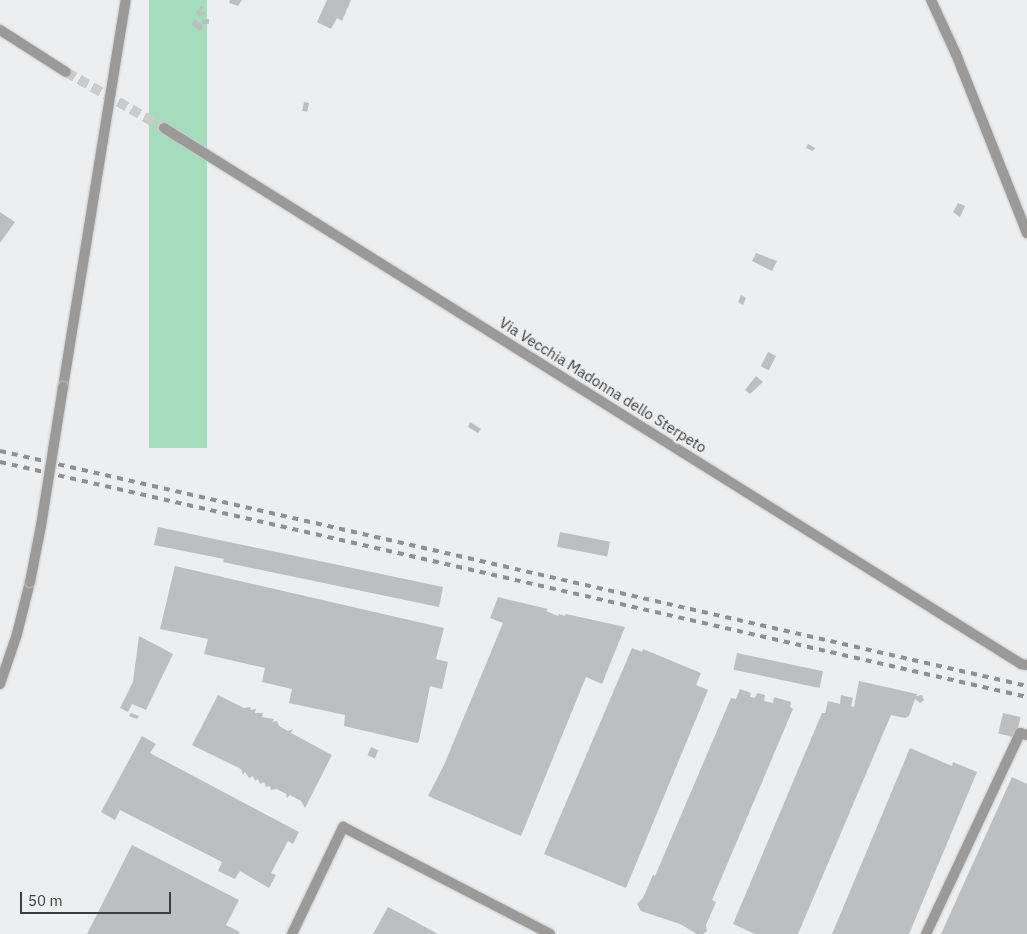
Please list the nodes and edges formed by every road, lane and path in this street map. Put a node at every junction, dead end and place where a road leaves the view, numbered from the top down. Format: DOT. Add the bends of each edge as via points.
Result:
graph roads {
  1 [pos="126,0"];
  2 [pos="930,0"];
  3 [pos="0,30"];
  4 [pos="66,72"];
  5 [pos="164,128"];
  6 [pos="1027,233"];
  7 [pos="1027,665"];
  8 [pos="0,684"];
  9 [pos="1027,735"];
  10 [pos="292,934"];
  11 [pos="550,934"];
  12 [pos="926,934"];
  1 -- 8 [label="street, bridge" via="41,526 17,634"];
  2 -- 6 [label="street" via="956,54"];
  3 -- 4 [label="street"];
  5 -- 7 [label="street, Via Vecchia Madonna dello Sterpeto"];
  9 -- 12 [label="street" via="1020,733"];
  10 -- 11 [label="street" via="344,827"];
}
